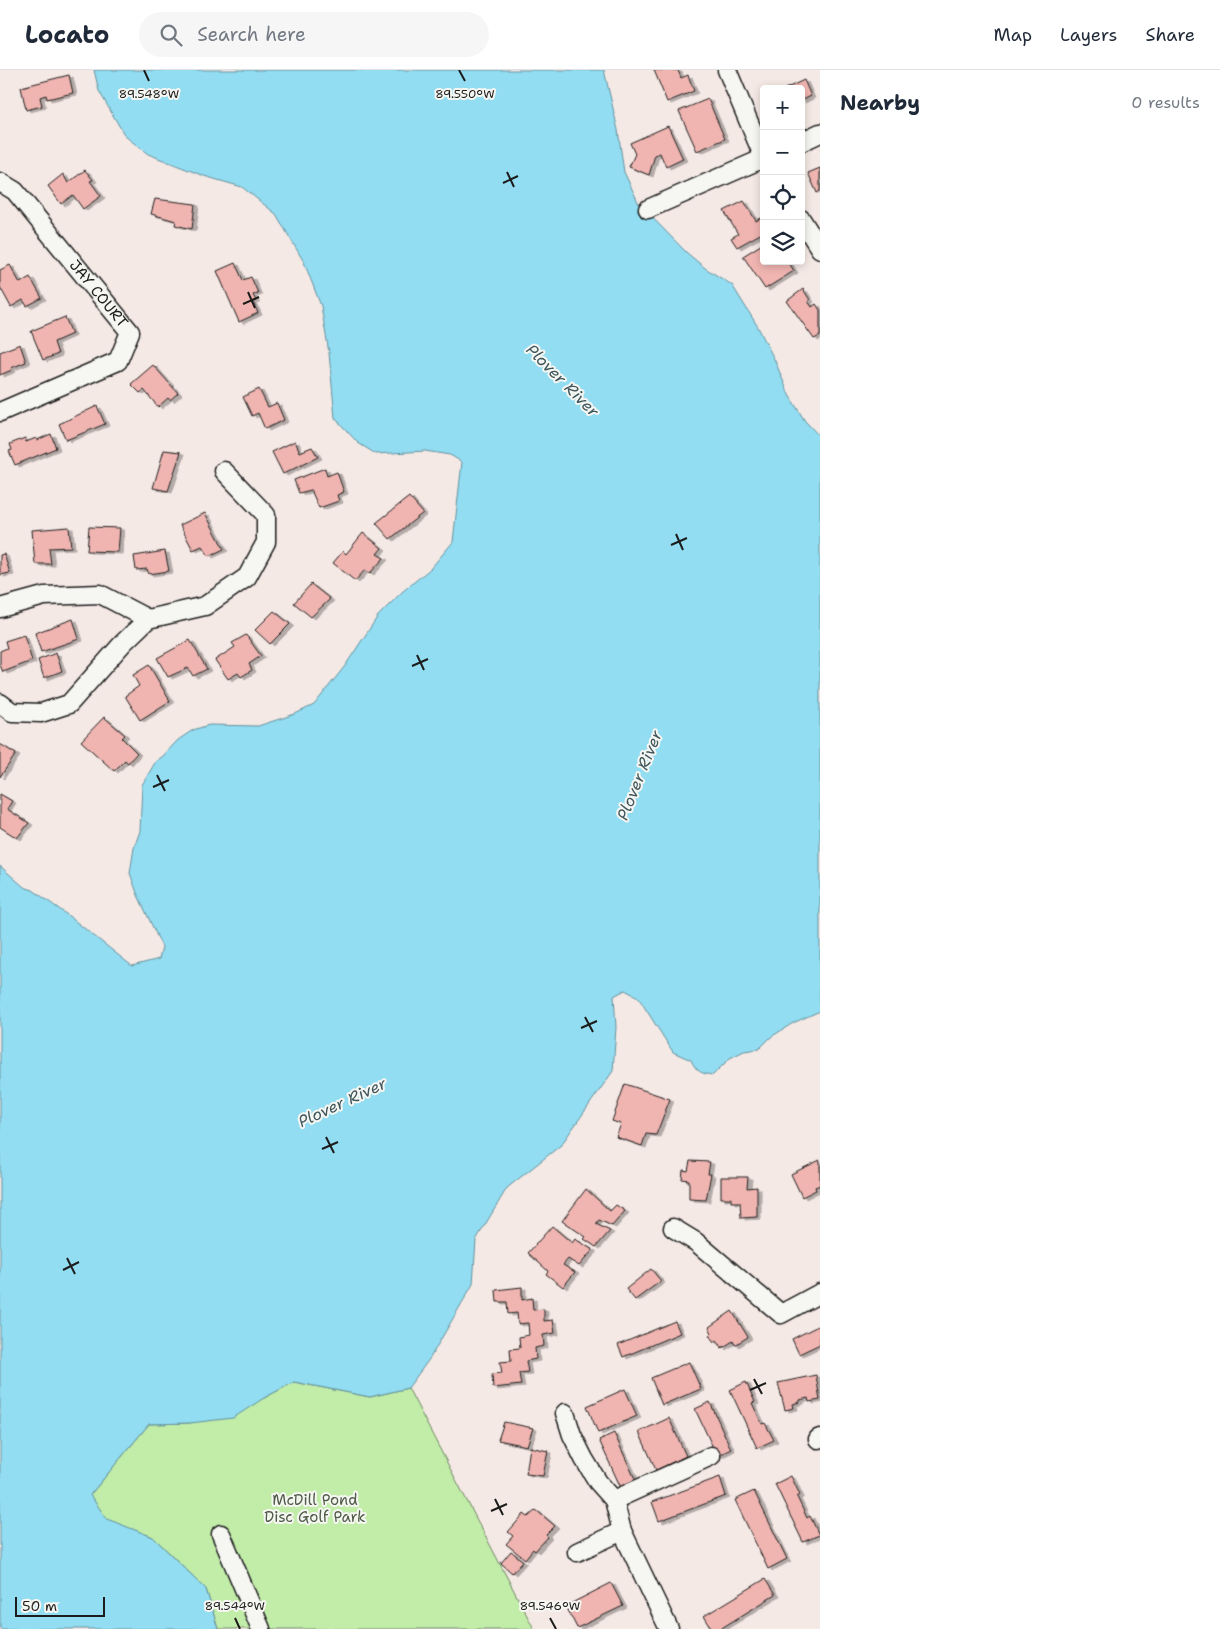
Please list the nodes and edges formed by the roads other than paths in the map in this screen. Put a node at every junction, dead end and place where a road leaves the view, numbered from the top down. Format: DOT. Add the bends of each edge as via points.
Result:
graph roads {
  1 [pos="727,70"];
  2 [pos="820,133"];
  3 [pos="805,140"];
  4 [pos="760,148"];
  5 [pos="760,160"];
  6 [pos="0,182"];
  7 [pos="648,209"];
  8 [pos="802,220"];
  9 [pos="820,249"];
  10 [pos="0,412"];
  11 [pos="224,471"];
  12 [pos="0,608"];
  13 [pos="148,620"];
  14 [pos="0,703"];
  15 [pos="673,1228"];
  16 [pos="820,1293"];
  17 [pos="565,1414"];
  18 [pos="711,1456"];
  19 [pos="614,1500"];
  20 [pos="622,1531"];
  21 [pos="221,1534"];
  22 [pos="578,1552"];
  23 [pos="261,1629"];
  24 [pos="669,1629"];
  1 -- 4 [label="street"];
  2 -- 3 [label="street"];
  5 -- 7 [label="street"];
  6 -- 10 [label="street, JAY COURT" via="15,191 130,332 118,361"];
  8 -- 9 [label="street"];
  11 -- 13 [label="street" via="266,515 266,542 247,577 205,606"];
  12 -- 13 [label="street" via="44,596 100,594"];
  13 -- 14 [label="street" via="122,643 70,704 41,713 12,712"];
  15 -- 16 [label="street" via="696,1242 781,1314"];
  17 -- 19 [label="street" via="584,1459"];
  18 -- 19 [label="street"];
  19 -- 20 [label="street"];
  20 -- 22 [label="street"];
  20 -- 24 [label="street"];
  21 -- 23 [label="street"];
}
